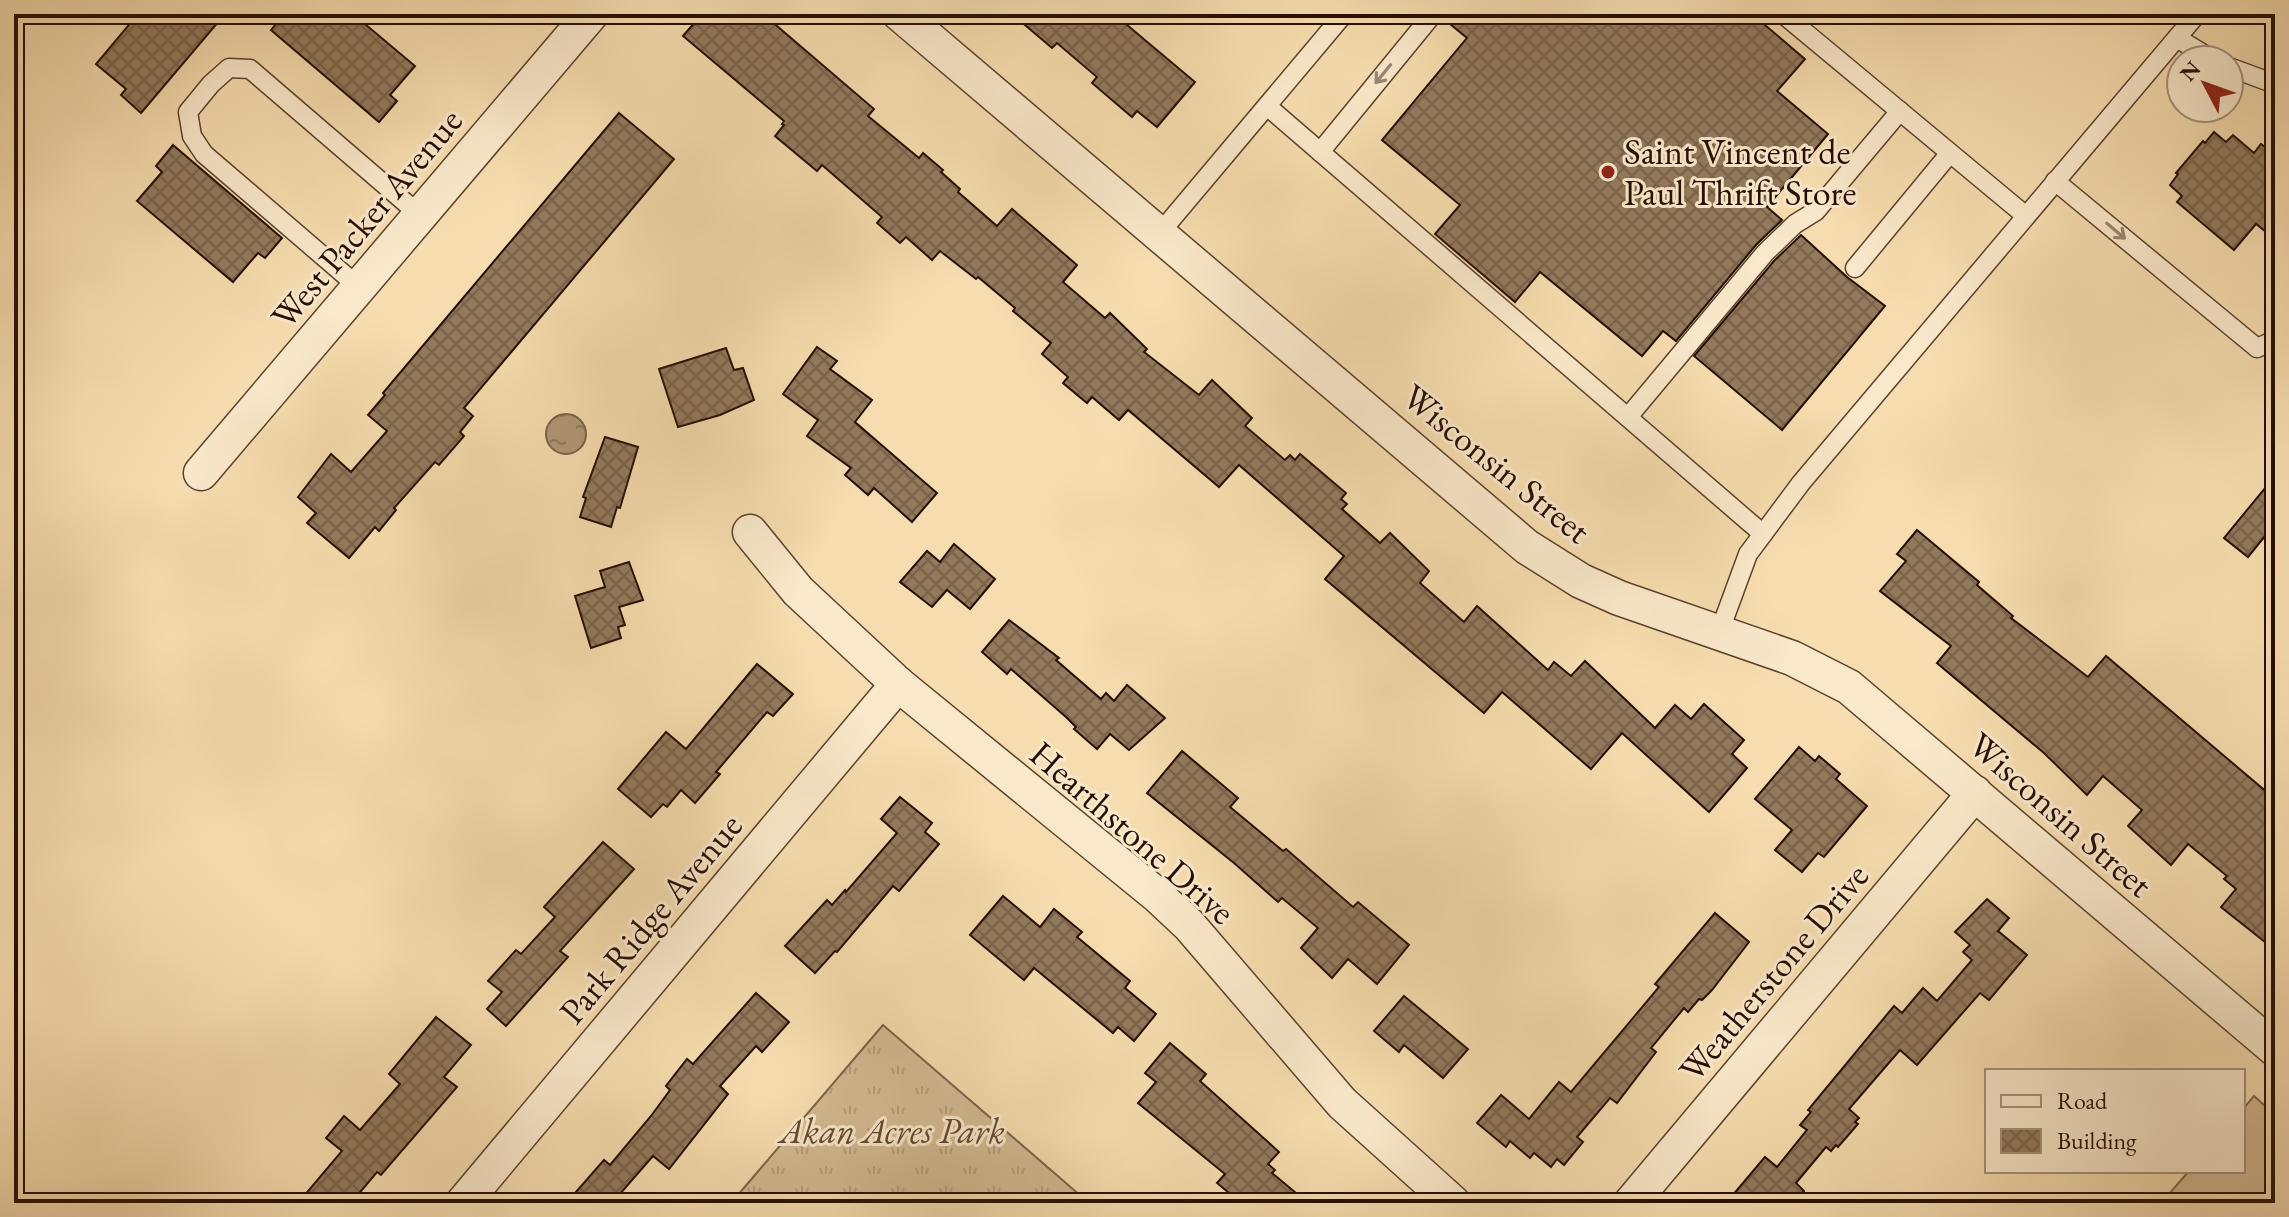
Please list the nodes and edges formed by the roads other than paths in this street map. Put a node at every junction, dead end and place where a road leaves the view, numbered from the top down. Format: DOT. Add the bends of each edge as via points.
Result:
graph roads {
  1 [pos="591,14"];
  2 [pos="900,14"];
  3 [pos="1344,14"];
  4 [pos="1433,14"];
  5 [pos="1783,14"];
  6 [pos="2197,14"];
  7 [pos="2177,38"];
  8 [pos="2187,44"];
  9 [pos="2245,73"];
  10 [pos="2275,84"];
  11 [pos="1267,106"];
  12 [pos="1900,111"];
  13 [pos="1320,152"];
  14 [pos="1950,153"];
  15 [pos="2055,181"];
  16 [pos="421,216"];
  17 [pos="2026,216"];
  18 [pos="1159,234"];
  19 [pos="1855,268"];
  20 [pos="360,288"];
  21 [pos="2275,340"];
  22 [pos="1628,417"];
  23 [pos="201,473"];
  24 [pos="750,532"];
  25 [pos="1763,534"];
  26 [pos="1719,633"];
  27 [pos="898,684"];
  28 [pos="1975,793"];
  29 [pos="2275,1048"];
  30 [pos="463,1203"];
  31 [pos="1453,1203"];
  32 [pos="1631,1203"];
  1 -- 16 [label="street, West Packer Avenue"];
  2 -- 18 [label="street, Wisconsin Street"];
  3 -- 11 [label="lane"];
  4 -- 13 [label="lane, one-way"];
  5 -- 12 [label="lane"];
  6 -- 7 [label="lane"];
  7 -- 8 [label="lane"];
  7 -- 15 [label="lane"];
  9 -- 10 [label="lane"];
  11 -- 13 [label="lane"];
  11 -- 18 [label="lane"];
  12 -- 14 [label="lane"];
  12 -- 22 [label="lane" via="1816,211 1765,253"];
  13 -- 22 [label="lane"];
  14 -- 17 [label="lane"];
  14 -- 19 [label="lane"];
  15 -- 17 [label="lane"];
  15 -- 21 [label="lane, one-way" via="2257,348"];
  16 -- 20 [label="street, West Packer Avenue"];
  16 -- 20 [label="lane" via="250,69 229,68 211,84 188,112 192,136 204,154"];
  17 -- 25 [label="lane"];
  18 -- 26 [label="street, Wisconsin Street" via="1527,547 1581,581"];
  20 -- 23 [label="street, West Packer Avenue"];
  22 -- 25 [label="lane"];
  24 -- 27 [label="street, Hearthstone Drive" via="798,591"];
  25 -- 26 [label="lane" via="1748,554"];
  26 -- 28 [label="street, Wisconsin Street" via="1792,658 1849,687"];
  27 -- 30 [label="street, Park Ridge Avenue"];
  27 -- 31 [label="street, Hearthstone Drive" via="1158,896 1342,1103"];
  28 -- 29 [label="street, Wisconsin Street"];
  28 -- 32 [label="street, Weatherstone Drive"];
}
